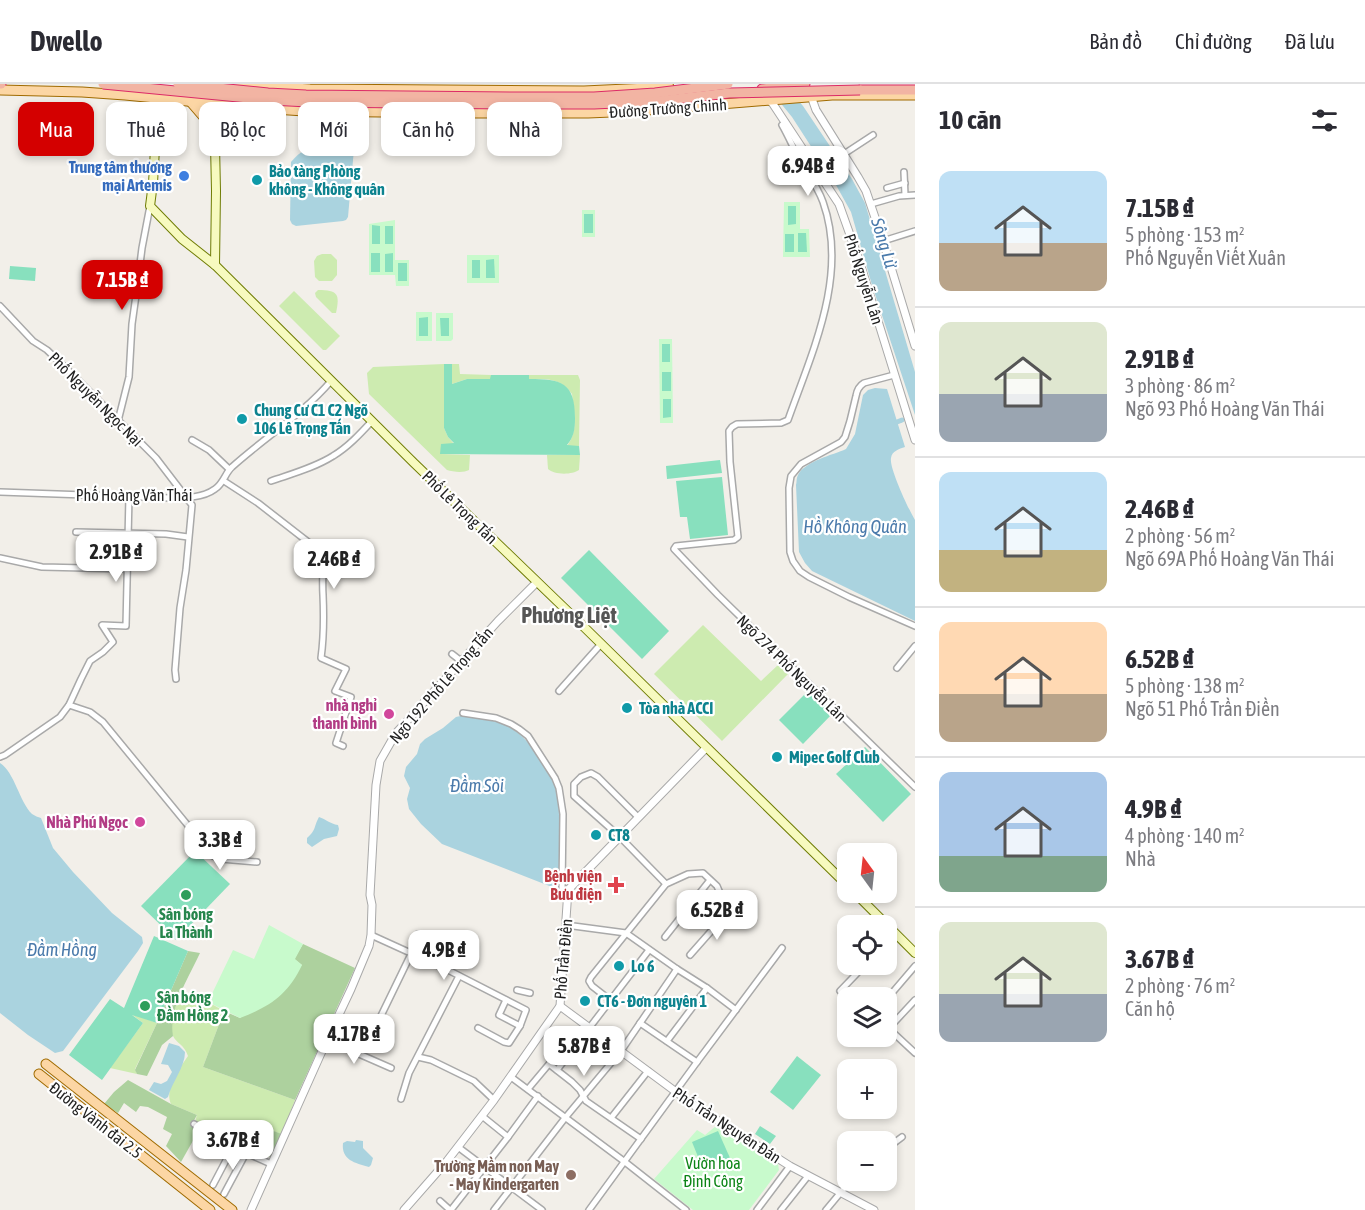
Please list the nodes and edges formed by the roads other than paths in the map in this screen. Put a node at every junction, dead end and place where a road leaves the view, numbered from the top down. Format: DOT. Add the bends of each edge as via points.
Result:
graph roads {
  1 [pos="103,84"];
  2 [pos="178,84"];
  3 [pos="215,84"];
  4 [pos="233,84"];
  5 [pos="699,84"];
  6 [pos="805,84"];
  7 [pos="730,86"];
  8 [pos="911,86"];
  9 [pos="50,88"];
  10 [pos="657,88"];
  11 [pos="0,90"];
  12 [pos="456,90"];
  13 [pos="832,95"];
  14 [pos="915,95"];
  15 [pos="807,96"];
  16 [pos="158,98"];
  17 [pos="773,99"];
  18 [pos="190,101"];
  19 [pos="202,102"];
  20 [pos="214,102"];
  21 [pos="457,102"];
  22 [pos="286,110"];
  23 [pos="655,110"];
  24 [pos="199,111"];
  25 [pos="381,112"];
  26 [pos="475,113"];
  27 [pos="786,123"];
  28 [pos="873,135"];
  29 [pos="844,154"];
  30 [pos="215,156"];
  31 [pos="904,172"];
  32 [pos="904,183"];
  33 [pos="886,188"];
  34 [pos="905,195"];
  35 [pos="915,195"];
  36 [pos="871,204"];
  37 [pos="150,206"];
  38 [pos="915,231"];
  39 [pos="883,241"];
  40 [pos="215,265"];
  41 [pos="0,306"];
  42 [pos="915,346"];
  43 [pos="894,375"];
  44 [pos="331,381"];
  45 [pos="118,421"];
  46 [pos="372,422"];
  47 [pos="192,440"];
  48 [pos="915,440"];
  49 [pos="229,469"];
  50 [pos="224,481"];
  51 [pos="271,482"];
  52 [pos="0,492"];
  53 [pos="129,496"];
  54 [pos="186,498"];
  55 [pos="76,532"];
  56 [pos="128,534"];
  57 [pos="188,537"];
  58 [pos="0,558"];
  59 [pos="127,569"];
  60 [pos="537,582"];
  61 [pos="915,626"];
  62 [pos="601,644"];
  63 [pos="915,646"];
  64 [pos="452,654"];
  65 [pos="461,661"];
  66 [pos="897,668"];
  67 [pos="176,680"];
  68 [pos="559,691"];
  69 [pos="69,705"];
  70 [pos="463,713"];
  71 [pos="344,746"];
  72 [pos="706,748"];
  73 [pos="0,757"];
  74 [pos="915,787"];
  75 [pos="638,817"];
  76 [pos="619,836"];
  77 [pos="257,862"];
  78 [pos="837,875"];
  79 [pos="710,880"];
  80 [pos="666,884"];
  81 [pos="562,889"];
  82 [pos="865,903"];
  83 [pos="877,915"];
  84 [pos="566,925"];
  85 [pos="626,933"];
  86 [pos="418,934"];
  87 [pos="371,935"];
  88 [pos="897,935"];
  89 [pos="665,937"];
  90 [pos="782,948"];
  91 [pos="649,950"];
  92 [pos="915,953"];
  93 [pos="411,954"];
  94 [pos="690,955"];
  95 [pos="915,966"];
  96 [pos="677,969"];
  97 [pos="855,975"];
  98 [pos="459,976"];
  99 [pos="844,987"];
  100 [pos="897,987"];
  101 [pos="707,988"];
  102 [pos="517,990"];
  103 [pos="530,993"];
  104 [pos="506,1000"];
  105 [pos="610,1000"];
  106 [pos="915,1000"];
  107 [pos="560,1006"];
  108 [pos="736,1010"];
  109 [pos="897,1018"];
  110 [pos="378,1022"];
  111 [pos="640,1023"];
  112 [pos="520,1026"];
  113 [pos="478,1028"];
  114 [pos="589,1028"];
  115 [pos="897,1036"];
  116 [pos="327,1040"];
  117 [pos="667,1041"];
  118 [pos="621,1051"];
  119 [pos="915,1053"];
  120 [pos="418,1057"];
  121 [pos="697,1062"];
  122 [pos="46,1064"];
  123 [pos="391,1068"];
  124 [pos="557,1070"];
  125 [pos="648,1071"];
  126 [pos="39,1074"];
  127 [pos="511,1077"];
  128 [pos="72,1085"];
  129 [pos="528,1089"];
  130 [pos="676,1092"];
  131 [pos="65,1095"];
  132 [pos="538,1096"];
  133 [pos="584,1096"];
  134 [pos="401,1099"];
  135 [pos="494,1100"];
  136 [pos="482,1116"];
  137 [pos="565,1118"];
  138 [pos="610,1118"];
  139 [pos="194,1124"];
  140 [pos="508,1137"];
  141 [pos="902,1137"];
  142 [pos="640,1139"];
  143 [pos="897,1141"];
  144 [pos="233,1147"];
  145 [pos="458,1147"];
  146 [pos="246,1153"];
  147 [pos="625,1162"];
  148 [pos="271,1164"];
  149 [pos="790,1166"];
  150 [pos="485,1167"];
  151 [pos="190,1176"];
  152 [pos="808,1176"];
  153 [pos="213,1185"];
  154 [pos="512,1186"];
  155 [pos="181,1187"];
  156 [pos="840,1192"];
  157 [pos="224,1194"];
  158 [pos="440,1201"];
  159 [pos="871,1209"];
  160 [pos="210,1210"];
  161 [pos="232,1210"];
  162 [pos="251,1210"];
  163 [pos="404,1210"];
  164 [pos="451,1210"];
  165 [pos="494,1210"];
  166 [pos="542,1210"];
  167 [pos="590,1210"];
  168 [pos="686,1210"];
  169 [pos="757,1210"];
  170 [pos="781,1210"];
  171 [pos="826,1210"];
  1 -- 7 [label="highway, bridge" via="270,100 594,104 658,101"];
  2 -- 7 [label="highway, bridge" via="306,95 505,97 594,97"];
  3 -- 20 [label="main road"];
  4 -- 12 [label="main road, Đường Trường Chinh"];
  5 -- 10 [label="main road, Đường Trường Chinh"];
  6 -- 7 [label="highway, bridge"];
  7 -- 8 [label="highway, bridge"];
  8 -- 13 [label="main road, Đường Trường Chinh" via="861,87"];
  9 -- 11 [label="main road, Đường Trường Chinh"];
  9 -- 16 [label="main road, Đường Trường Chinh"];
  10 -- 12 [label="main road, Đường Trường Chinh"];
  10 -- 23 [label="main road"];
  12 -- 21 [label="main road"];
  13 -- 14 [label="main road, Đường Trường Chinh"];
  13 -- 15 [label="main road, Đường Trường Chinh"];
  15 -- 17 [label="main road, Đường Trường Chinh"];
  15 -- 29 [label="street"];
  16 -- 18 [label="main road, Đường Trường Chinh"];
  16 -- 37 [label="main road"];
  17 -- 23 [label="main road, Đường Trường Chinh"];
  17 -- 27 [label="street, Phố Nguyễn Lân"];
  18 -- 19 [label="main road, Đường Trường Chinh"];
  18 -- 24 [label="main road"];
  22 -- 25 [label="main road, Đường Trường Chinh"];
  23 -- 26 [label="main road, Đường Trường Chinh"];
  27 -- 43 [label="street, Phố Nguyễn Lân" via="839,204"];
  27 -- 74 [label="street, Ngõ 274 Phố Nguyễn Lân" via="782,125 818,190 830,229 832,271 821,324 788,420 737,424 729,431 738,537 674,549"];
  28 -- 29 [label="street"];
  29 -- 36 [label="street"];
  30 -- 40 [label="main road"];
  31 -- 32 [label="street"];
  32 -- 33 [label="street"];
  32 -- 34 [label="street"];
  34 -- 35 [label="street"];
  34 -- 36 [label="street"];
  36 -- 39 [label="street"];
  37 -- 40 [label="main road, Phố Lê Trọng Tấn"];
  37 -- 45 [label="street" via="132,324 129,377"];
  38 -- 39 [label="street"];
  39 -- 42 [label="street"];
  40 -- 44 [label="main road, Phố Lê Trọng Tấn"];
  41 -- 45 [label="street, Phố Nguyễn Ngọc Nại"];
  43 -- 48 [label="street, Phố Nguyễn Lân"];
  43 -- 61 [label="street" via="861,385 845,437 801,464 791,476 789,542 800,571"];
  44 -- 46 [label="main road, Phố Lê Trọng Tấn"];
  44 -- 49 [label="street"];
  45 -- 54 [label="street, Phố Nguyễn Ngọc Nại" via="156,458"];
  46 -- 51 [label="street" via="332,457"];
  46 -- 60 [label="main road, Phố Lê Trọng Tấn"];
  47 -- 49 [label="street"];
  49 -- 50 [label="street"];
  50 -- 54 [label="street, Phố Hoàng Văn Thái" via="215,490"];
  50 -- 71 [label="street" via="321,552 321,658 346,669 335,691 351,697 336,743"];
  52 -- 53 [label="street, Phố Hoàng Văn Thái"];
  53 -- 54 [label="street, Phố Hoàng Văn Thái"];
  53 -- 56 [label="street"];
  54 -- 57 [label="street" via="192,505"];
  55 -- 56 [label="street"];
  56 -- 57 [label="street"];
  56 -- 59 [label="street"];
  57 -- 67 [label="street"];
  58 -- 59 [label="street" via="42,567"];
  59 -- 69 [label="street" via="126,626 102,625 112,642 90,662"];
  60 -- 62 [label="main road, Phố Lê Trọng Tấn"];
  60 -- 65 [label="street, Ngõ 192 Phố Lê Trọng Tấn"];
  62 -- 68 [label="street"];
  62 -- 72 [label="main road, Phố Lê Trọng Tấn"];
  63 -- 66 [label="street"];
  64 -- 65 [label="street"];
  65 -- 87 [label="street, Ngõ 192 Phố Lê Trọng Tấn" via="396,733 380,761 370,895"];
  69 -- 73 [label="street" via="60,717"];
  69 -- 77 [label="street" via="90,712 103,722 213,856"];
  70 -- 81 [label="street" via="496,718 519,729 528,736 555,778 563,814"];
  72 -- 75 [label="street, Phố Trần Điền"];
  72 -- 78 [label="main road, Phố Lê Trọng Tấn"];
  75 -- 76 [label="street, Phố Trần Điền"];
  75 -- 76 [label="street" via="598,777 591,773 581,777 574,784 574,796"];
  76 -- 80 [label="street"];
  76 -- 84 [label="street, Phố Trần Điền" via="568,890"];
  79 -- 80 [label="street" via="703,873 688,874"];
  79 -- 89 [label="street"];
  79 -- 94 [label="street" via="717,886 728,912"];
  80 -- 85 [label="street"];
  82 -- 83 [label="main road"];
  84 -- 85 [label="street"];
  84 -- 107 [label="street, Phố Trần Điền"];
  85 -- 91 [label="street"];
  85 -- 105 [label="street" via="589,981"];
  86 -- 93 [label="street"];
  87 -- 93 [label="street"];
  87 -- 116 [label="street, Ngõ 192 Phố Lê Trọng Tấn" via="364,960"];
  88 -- 92 [label="main road"];
  90 -- 108 [label="street"];
  91 -- 96 [label="street"];
  91 -- 105 [label="street"];
  93 -- 98 [label="street"];
  93 -- 110 [label="street"];
  95 -- 100 [label="street"];
  96 -- 101 [label="street"];
  96 -- 111 [label="street"];
  97 -- 99 [label="street"];
  98 -- 104 [label="street"];
  98 -- 120 [label="street"];
  101 -- 108 [label="street"];
  101 -- 117 [label="street"];
  102 -- 103 [label="street"];
  104 -- 112 [label="street" via="526,1010"];
  104 -- 112 [label="street" via="499,1015"];
  105 -- 114 [label="street"];
  106 -- 109 [label="street"];
  107 -- 114 [label="street, Phố Trần Nguyên Đán"];
  107 -- 127 [label="street, Phố Trần Điền"];
  108 -- 121 [label="street"];
  111 -- 117 [label="street"];
  111 -- 118 [label="street"];
  112 -- 113 [label="street" via="509,1042"];
  114 -- 118 [label="street, Phố Trần Nguyên Đán"];
  114 -- 124 [label="street"];
  115 -- 119 [label="street"];
  116 -- 123 [label="street"];
  116 -- 148 [label="street, Ngõ 192 Phố Lê Trọng Tấn"];
  117 -- 121 [label="street"];
  118 -- 125 [label="street, Phố Trần Nguyên Đán"];
  118 -- 133 [label="street"];
  120 -- 134 [label="street"];
  120 -- 135 [label="street" via="474,1081"];
  121 -- 130 [label="street"];
  122 -- 128 [label="main road, Đường Vành đai 2.5"];
  124 -- 129 [label="street" via="549,1064"];
  124 -- 133 [label="street"];
  125 -- 130 [label="street, Phố Trần Nguyên Đán"];
  125 -- 138 [label="street"];
  126 -- 131 [label="main road, Đường Vành đai 2.5"];
  127 -- 129 [label="street"];
  127 -- 135 [label="street, Phố Trần Điền"];
  128 -- 131 [label="main road"];
  128 -- 151 [label="main road, Đường Vành đai 2.5"];
  129 -- 132 [label="street"];
  130 -- 142 [label="street"];
  130 -- 149 [label="street, Phố Trần Nguyên Đán"];
  131 -- 155 [label="main road, Đường Vành đai 2.5"];
  132 -- 137 [label="street"];
  132 -- 140 [label="street"];
  133 -- 137 [label="street"];
  133 -- 138 [label="street"];
  135 -- 136 [label="street, Phố Trần Điền"];
  136 -- 140 [label="street"];
  136 -- 145 [label="street, Phố Trần Điền"];
  137 -- 147 [label="street"];
  137 -- 154 [label="street"];
  138 -- 142 [label="street"];
  139 -- 144 [label="street"];
  140 -- 150 [label="street"];
  141 -- 143 [label="street"];
  142 -- 147 [label="street"];
  144 -- 146 [label="street"];
  144 -- 153 [label="street"];
  145 -- 150 [label="street"];
  145 -- 163 [label="street, Phố Trần Điền"];
  146 -- 148 [label="street"];
  146 -- 157 [label="street"];
  147 -- 167 [label="street"];
  147 -- 168 [label="street"];
  148 -- 162 [label="street, Ngõ 192 Phố Lê Trọng Tấn"];
  149 -- 152 [label="street, Phố Trần Nguyên Đán"];
  149 -- 169 [label="street"];
  150 -- 154 [label="street"];
  150 -- 164 [label="street"];
  151 -- 155 [label="main road"];
  151 -- 161 [label="main road, Đường Vành đai 2.5"];
  152 -- 156 [label="street, Phố Trần Nguyên Đán"];
  152 -- 170 [label="street"];
  154 -- 165 [label="street"];
  154 -- 166 [label="street"];
  155 -- 160 [label="main road, Đường Vành đai 2.5"];
  156 -- 159 [label="street, Phố Trần Nguyên Đán"];
  156 -- 171 [label="street"];
  158 -- 164 [label="street"];
}
